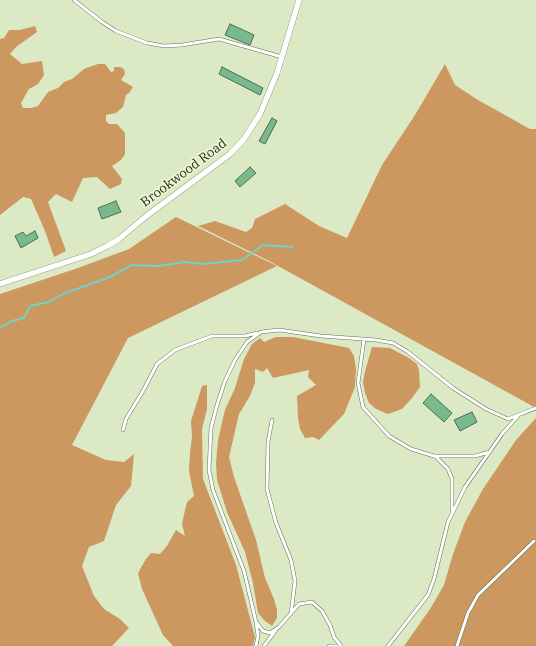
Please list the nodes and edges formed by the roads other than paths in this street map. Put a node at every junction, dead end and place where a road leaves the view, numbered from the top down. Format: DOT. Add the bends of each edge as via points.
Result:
graph roads {
  1 [pos="74,0"];
  2 [pos="299,0"];
  3 [pos="282,57"];
  4 [pos="0,284"];
  5 [pos="261,332"];
  6 [pos="364,339"];
  7 [pos="536,408"];
  8 [pos="519,414"];
  9 [pos="272,420"];
  10 [pos="123,430"];
  11 [pos="490,452"];
  12 [pos="434,456"];
  13 [pos="452,514"];
  14 [pos="534,541"];
  15 [pos="291,614"];
  16 [pos="256,622"];
  17 [pos="279,627"];
  18 [pos="256,646"];
  19 [pos="264,646"];
  20 [pos="329,646"];
  21 [pos="337,646"];
  22 [pos="341,646"];
  23 [pos="388,646"];
  24 [pos="456,646"];
  1 -- 3 [label="lane" via="116,30 147,43 164,46 220,40"];
  2 -- 3 [label="street, Brookwood Road"];
  3 -- 4 [label="street, Brookwood Road" via="260,114 244,139 230,154 107,246 91,254"];
  5 -- 6 [label="lane" via="279,330"];
  5 -- 10 [label="lane" via="245,336 212,336 175,350 157,364 126,419"];
  5 -- 16 [label="lane" via="246,342 225,381 216,405 209,450 213,490 244,571"];
  6 -- 8 [label="lane" via="393,343 486,409 508,419"];
  6 -- 12 [label="lane" via="358,383 363,407 389,436 411,449"];
  7 -- 8 [label="lane"];
  8 -- 11 [label="lane"];
  9 -- 15 [label="lane" via="268,442 267,489 276,523 291,560 295,582"];
  11 -- 12 [label="lane" via="475,456"];
  11 -- 13 [label="lane" via="466,487"];
  12 -- 13 [label="lane" via="448,470 452,480"];
  13 -- 23 [label="lane" via="428,595"];
  14 -- 24 [label="lane" via="478,595 468,613"];
  15 -- 17 [label="lane"];
  15 -- 22 [label="lane" via="299,604 312,602 322,611"];
  16 -- 17 [label="lane" via="263,631 270,633"];
  16 -- 18 [label="lane"];
  17 -- 19 [label="lane"];
  20 -- 21 [label="lane"];
}
